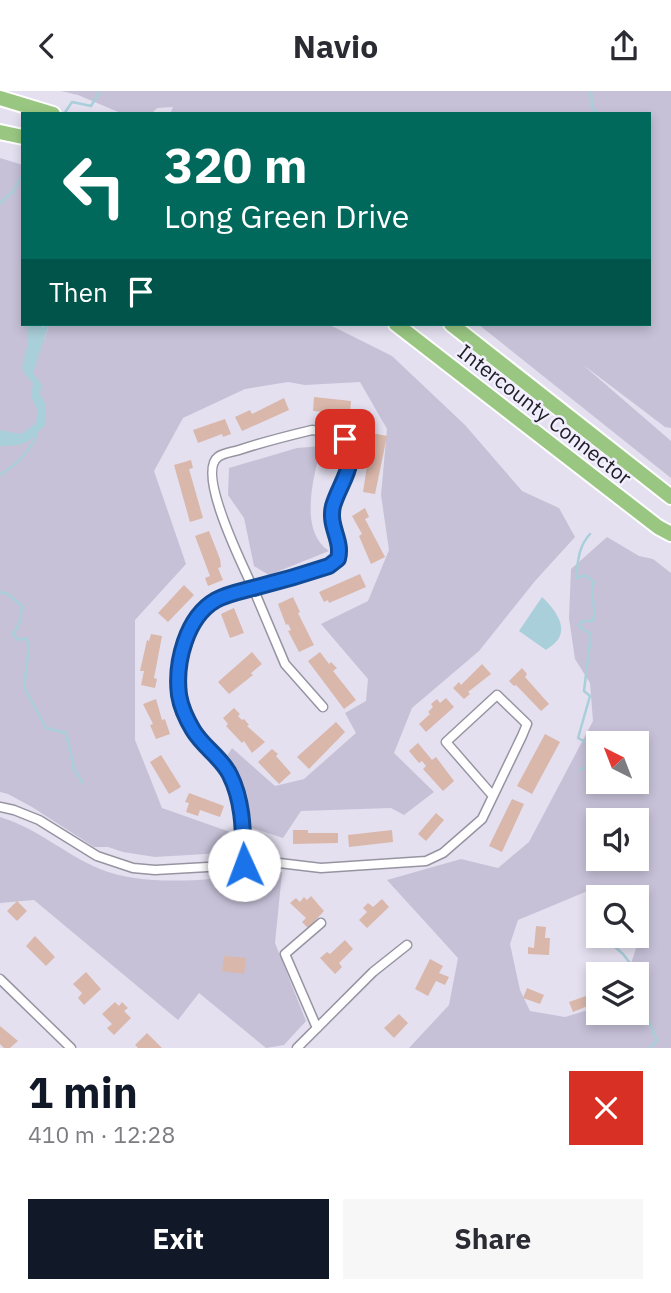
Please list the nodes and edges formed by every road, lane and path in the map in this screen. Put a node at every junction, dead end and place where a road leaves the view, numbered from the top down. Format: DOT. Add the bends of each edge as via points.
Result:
graph roads {
  1 [pos="0,98"];
  2 [pos="46,112"];
  3 [pos="0,132"];
  4 [pos="21,137"];
  5 [pos="399,326"];
  6 [pos="454,326"];
  7 [pos="671,497"];
  8 [pos="671,534"];
  9 [pos="253,588"];
  10 [pos="323,708"];
  11 [pos="493,796"];
  12 [pos="0,807"];
  13 [pos="244,865"];
  14 [pos="321,923"];
  15 [pos="407,945"];
  16 [pos="0,979"];
  17 [pos="317,1028"];
  18 [pos="71,1048"];
  19 [pos="297,1048"];
  1 -- 2 [label="highway"];
  3 -- 4 [label="highway"];
  5 -- 8 [label="highway, Intercounty Connector"];
  6 -- 7 [label="highway, Intercounty Connector"];
  9 -- 9 [label="street" via="224,525 214,488 214,463 218,457 274,438 312,430 345,439 352,453 331,521 340,550 338,559 329,566"];
  9 -- 10 [label="street" via="285,663"];
  9 -- 13 [label="street" via="214,601 203,611 188,632 178,674 185,714 194,732 230,773 239,797"];
  11 -- 11 [label="street" via="527,724 497,695 446,742"];
  11 -- 13 [label="street" via="482,819 443,853 426,861 321,868"];
  12 -- 13 [label="street" via="39,820 97,856 133,868"];
  14 -- 17 [label="street" via="285,954"];
  15 -- 17 [label="street"];
  16 -- 18 [label="street"];
  17 -- 19 [label="street"];
}
